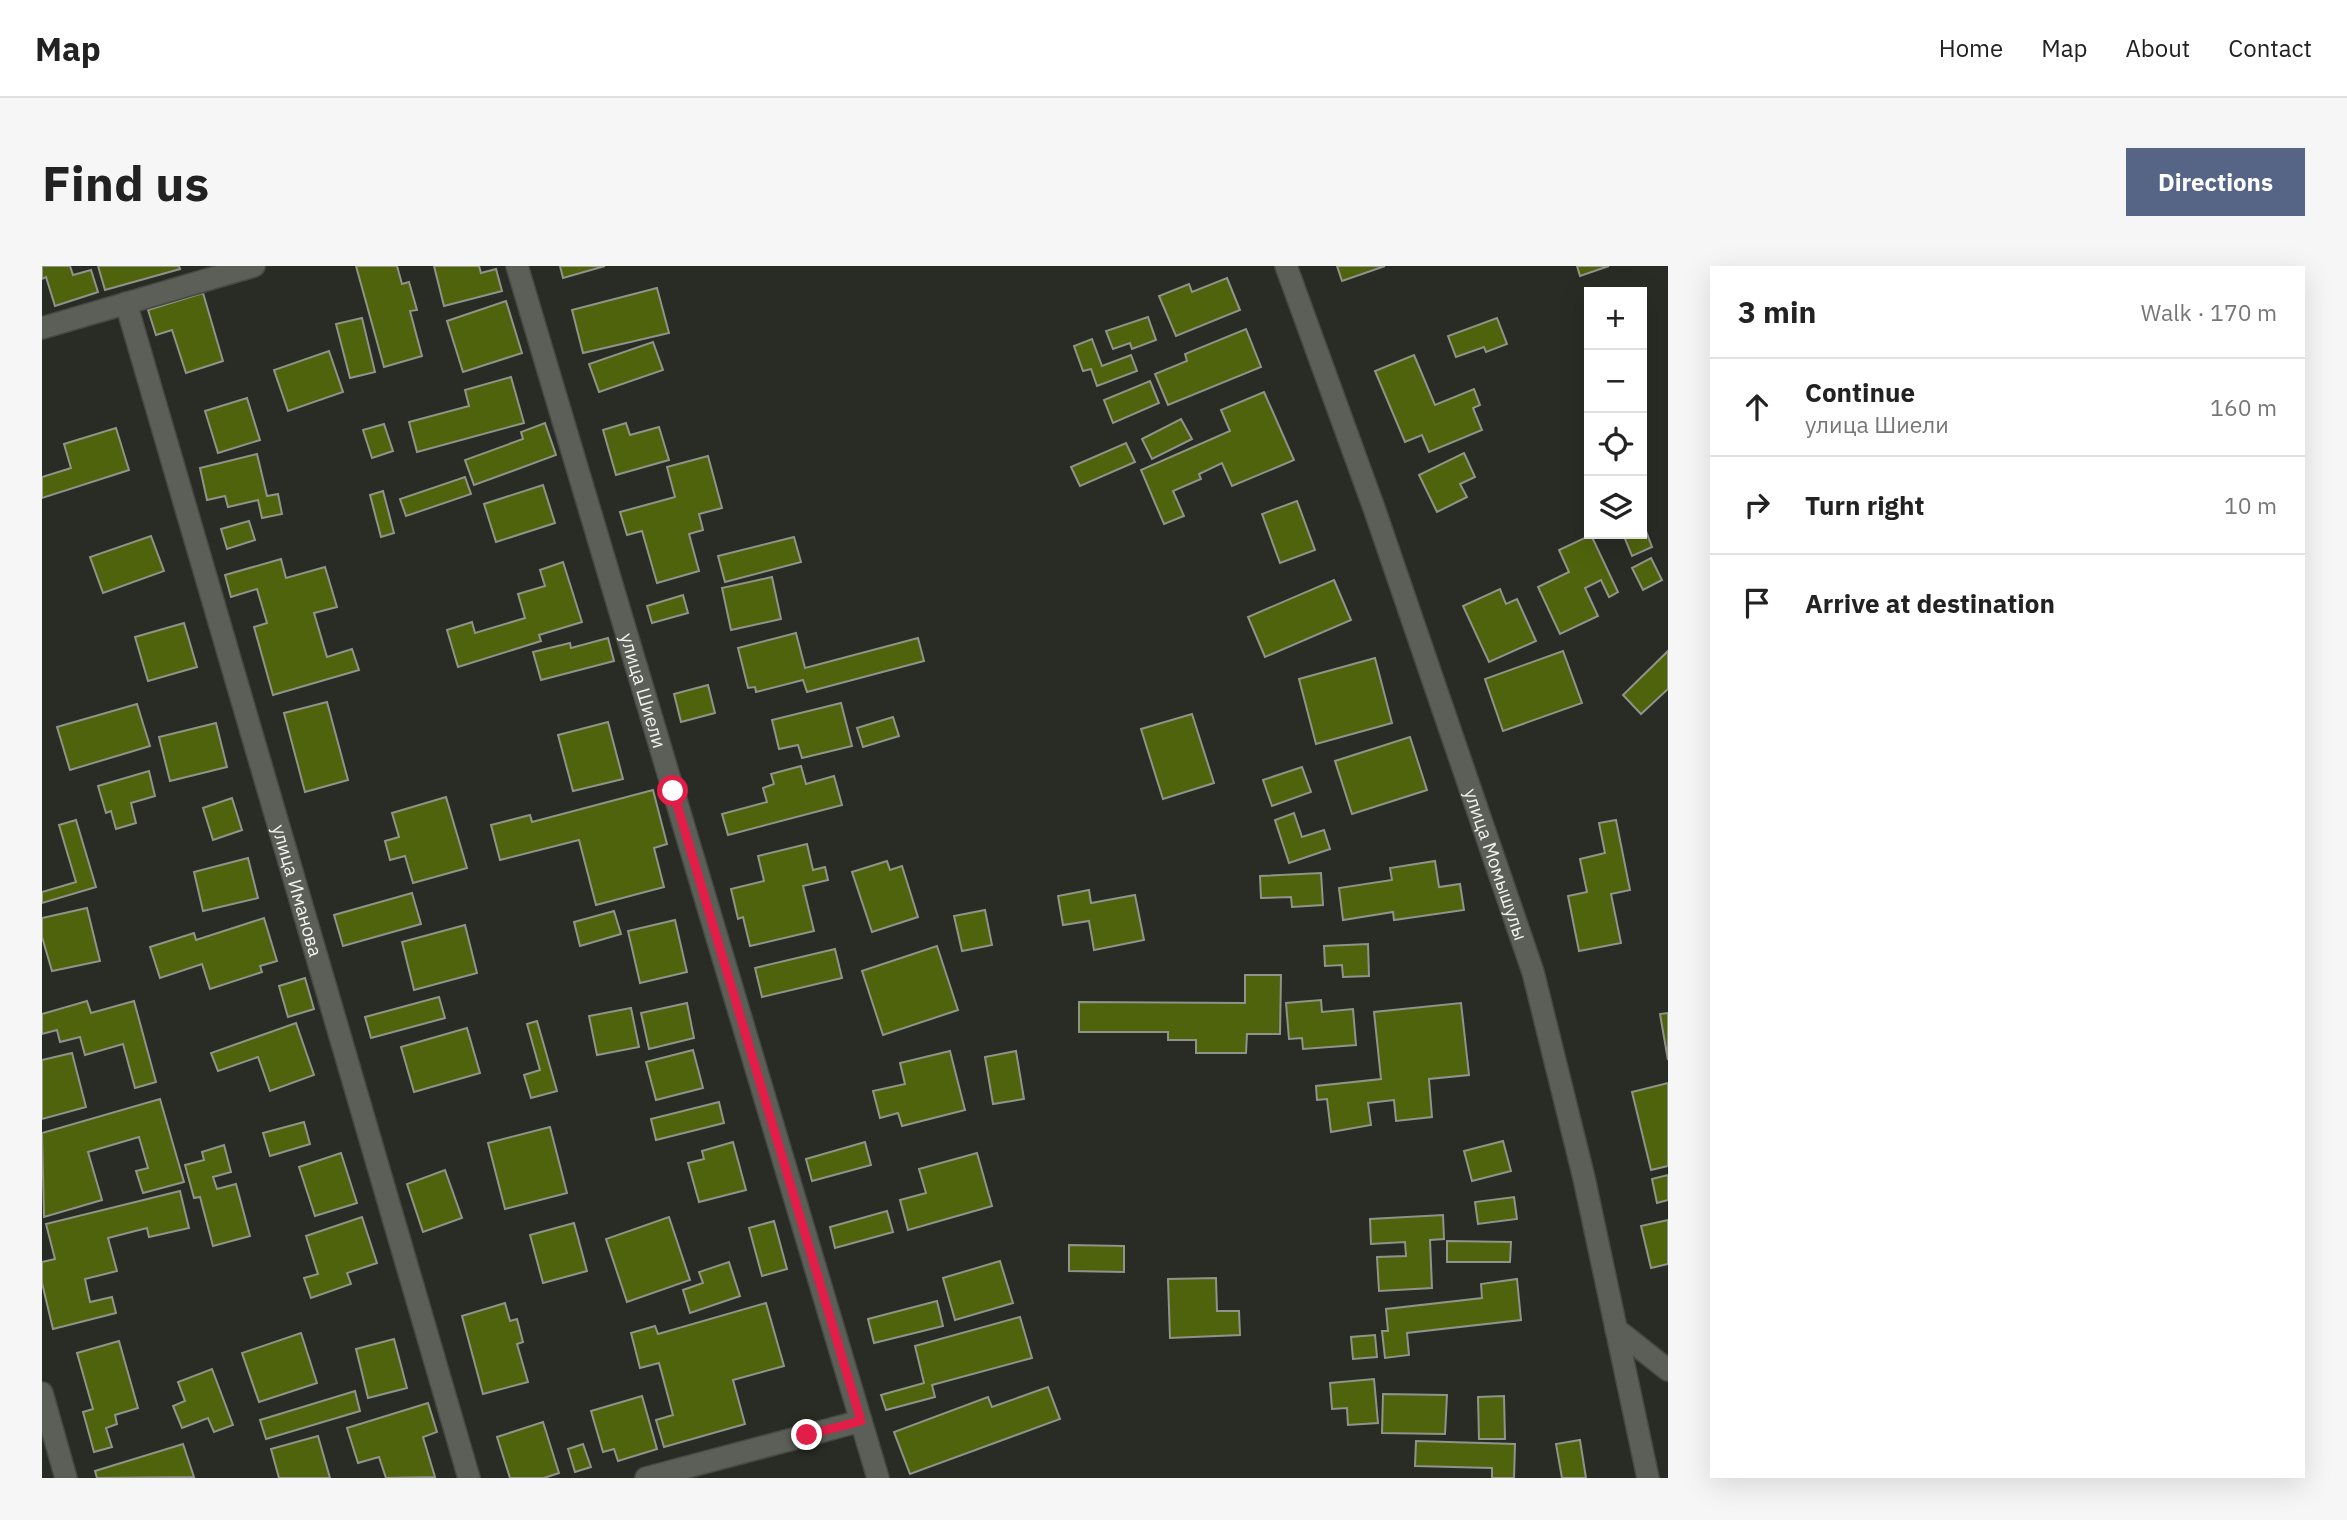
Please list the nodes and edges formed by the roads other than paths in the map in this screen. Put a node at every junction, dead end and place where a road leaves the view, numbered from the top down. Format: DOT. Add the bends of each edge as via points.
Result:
graph roads {
  1 [pos="254,266"];
  2 [pos="517,266"];
  3 [pos="1286,266"];
  4 [pos="126,303"];
  5 [pos="42,328"];
  6 [pos="1616,1329"];
  7 [pos="1668,1370"];
  8 [pos="42,1393"];
  9 [pos="861,1421"];
  10 [pos="66,1478"];
  11 [pos="468,1478"];
  12 [pos="646,1478"];
  13 [pos="878,1478"];
  14 [pos="1648,1478"];
  1 -- 4 [label="street"];
  2 -- 9 [label="street, улица Шиели"];
  3 -- 6 [label="street, улица Момышулы" via="1533,972"];
  4 -- 5 [label="street"];
  4 -- 11 [label="street, улица Иманова"];
  6 -- 7 [label="street"];
  6 -- 14 [label="street, улица Момышулы"];
  8 -- 10 [label="street"];
  9 -- 12 [label="street"];
  9 -- 13 [label="street, улица Шиели"];
}
